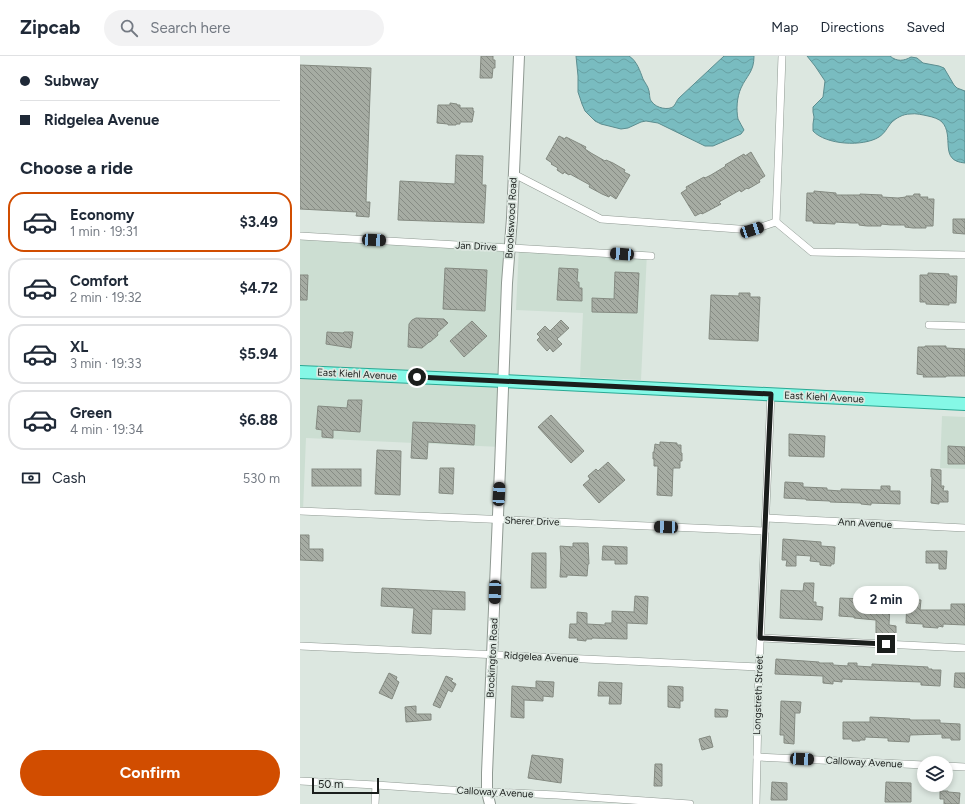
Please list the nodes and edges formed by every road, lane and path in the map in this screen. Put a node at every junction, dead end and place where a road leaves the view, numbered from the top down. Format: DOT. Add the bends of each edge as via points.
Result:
graph roads {
  1 [pos="519,56"];
  2 [pos="782,56"];
  3 [pos="514,174"];
  4 [pos="776,222"];
  5 [pos="300,236"];
  6 [pos="510,248"];
  7 [pos="965,255"];
  8 [pos="651,256"];
  9 [pos="929,325"];
  10 [pos="965,326"];
  11 [pos="300,372"];
  12 [pos="504,381"];
  13 [pos="771,394"];
  14 [pos="965,404"];
  15 [pos="300,511"];
  16 [pos="766,518"];
  17 [pos="498,520"];
  18 [pos="965,528"];
  19 [pos="765,531"];
  20 [pos="760,638"];
  21 [pos="300,646"];
  22 [pos="965,648"];
  23 [pos="492,655"];
  24 [pos="759,667"];
  25 [pos="757,757"];
  26 [pos="917,765"];
  27 [pos="953,766"];
  28 [pos="965,767"];
  29 [pos="300,781"];
  30 [pos="376,785"];
  31 [pos="486,792"];
  32 [pos="374,804"];
  33 [pos="482,804"];
  34 [pos="490,804"];
  35 [pos="690,804"];
  36 [pos="756,804"];
  1 -- 3 [label="main road, Brookswood Road"];
  2 -- 4 [label="street"];
  3 -- 4 [label="street" via="601,219 752,230"];
  3 -- 6 [label="main road, Brookswood Road"];
  4 -- 7 [label="street" via="812,252"];
  5 -- 6 [label="street, Jan Drive"];
  6 -- 8 [label="street, Jan Drive"];
  6 -- 12 [label="main road, Brookswood Road"];
  9 -- 10 [label="street"];
  11 -- 12 [label="main road, East Kiehl Avenue"];
  12 -- 13 [label="main road, East Kiehl Avenue"];
  12 -- 17 [label="main road, Brockington Road"];
  13 -- 14 [label="main road, East Kiehl Avenue"];
  13 -- 16 [label="street, Longstreth Street"];
  15 -- 17 [label="street, Sherer Drive"];
  16 -- 18 [label="street, Ann Avenue"];
  16 -- 19 [label="street, Longstreth Street"];
  17 -- 19 [label="street, Sherer Drive"];
  17 -- 23 [label="main road, Brockington Road"];
  19 -- 20 [label="street, Longstreth Street"];
  20 -- 22 [label="street"];
  20 -- 24 [label="street, Longstreth Street"];
  21 -- 23 [label="street, Ridgelea Avenue"];
  23 -- 24 [label="street, Ridgelea Avenue"];
  23 -- 31 [label="main road, Brockington Road"];
  24 -- 25 [label="street, Longstreth Street"];
  25 -- 26 [label="street, Calloway Avenue"];
  25 -- 36 [label="street, Longstreth Street"];
  27 -- 28 [label="street"];
  29 -- 30 [label="street, Calloway Avenue"];
  30 -- 31 [label="street, Calloway Avenue"];
  30 -- 32 [label="street"];
  31 -- 33 [label="main road, Brockington Road"];
  31 -- 34 [label="main road, Brockington Road"];
  31 -- 35 [label="street, Calloway Avenue"];
}
